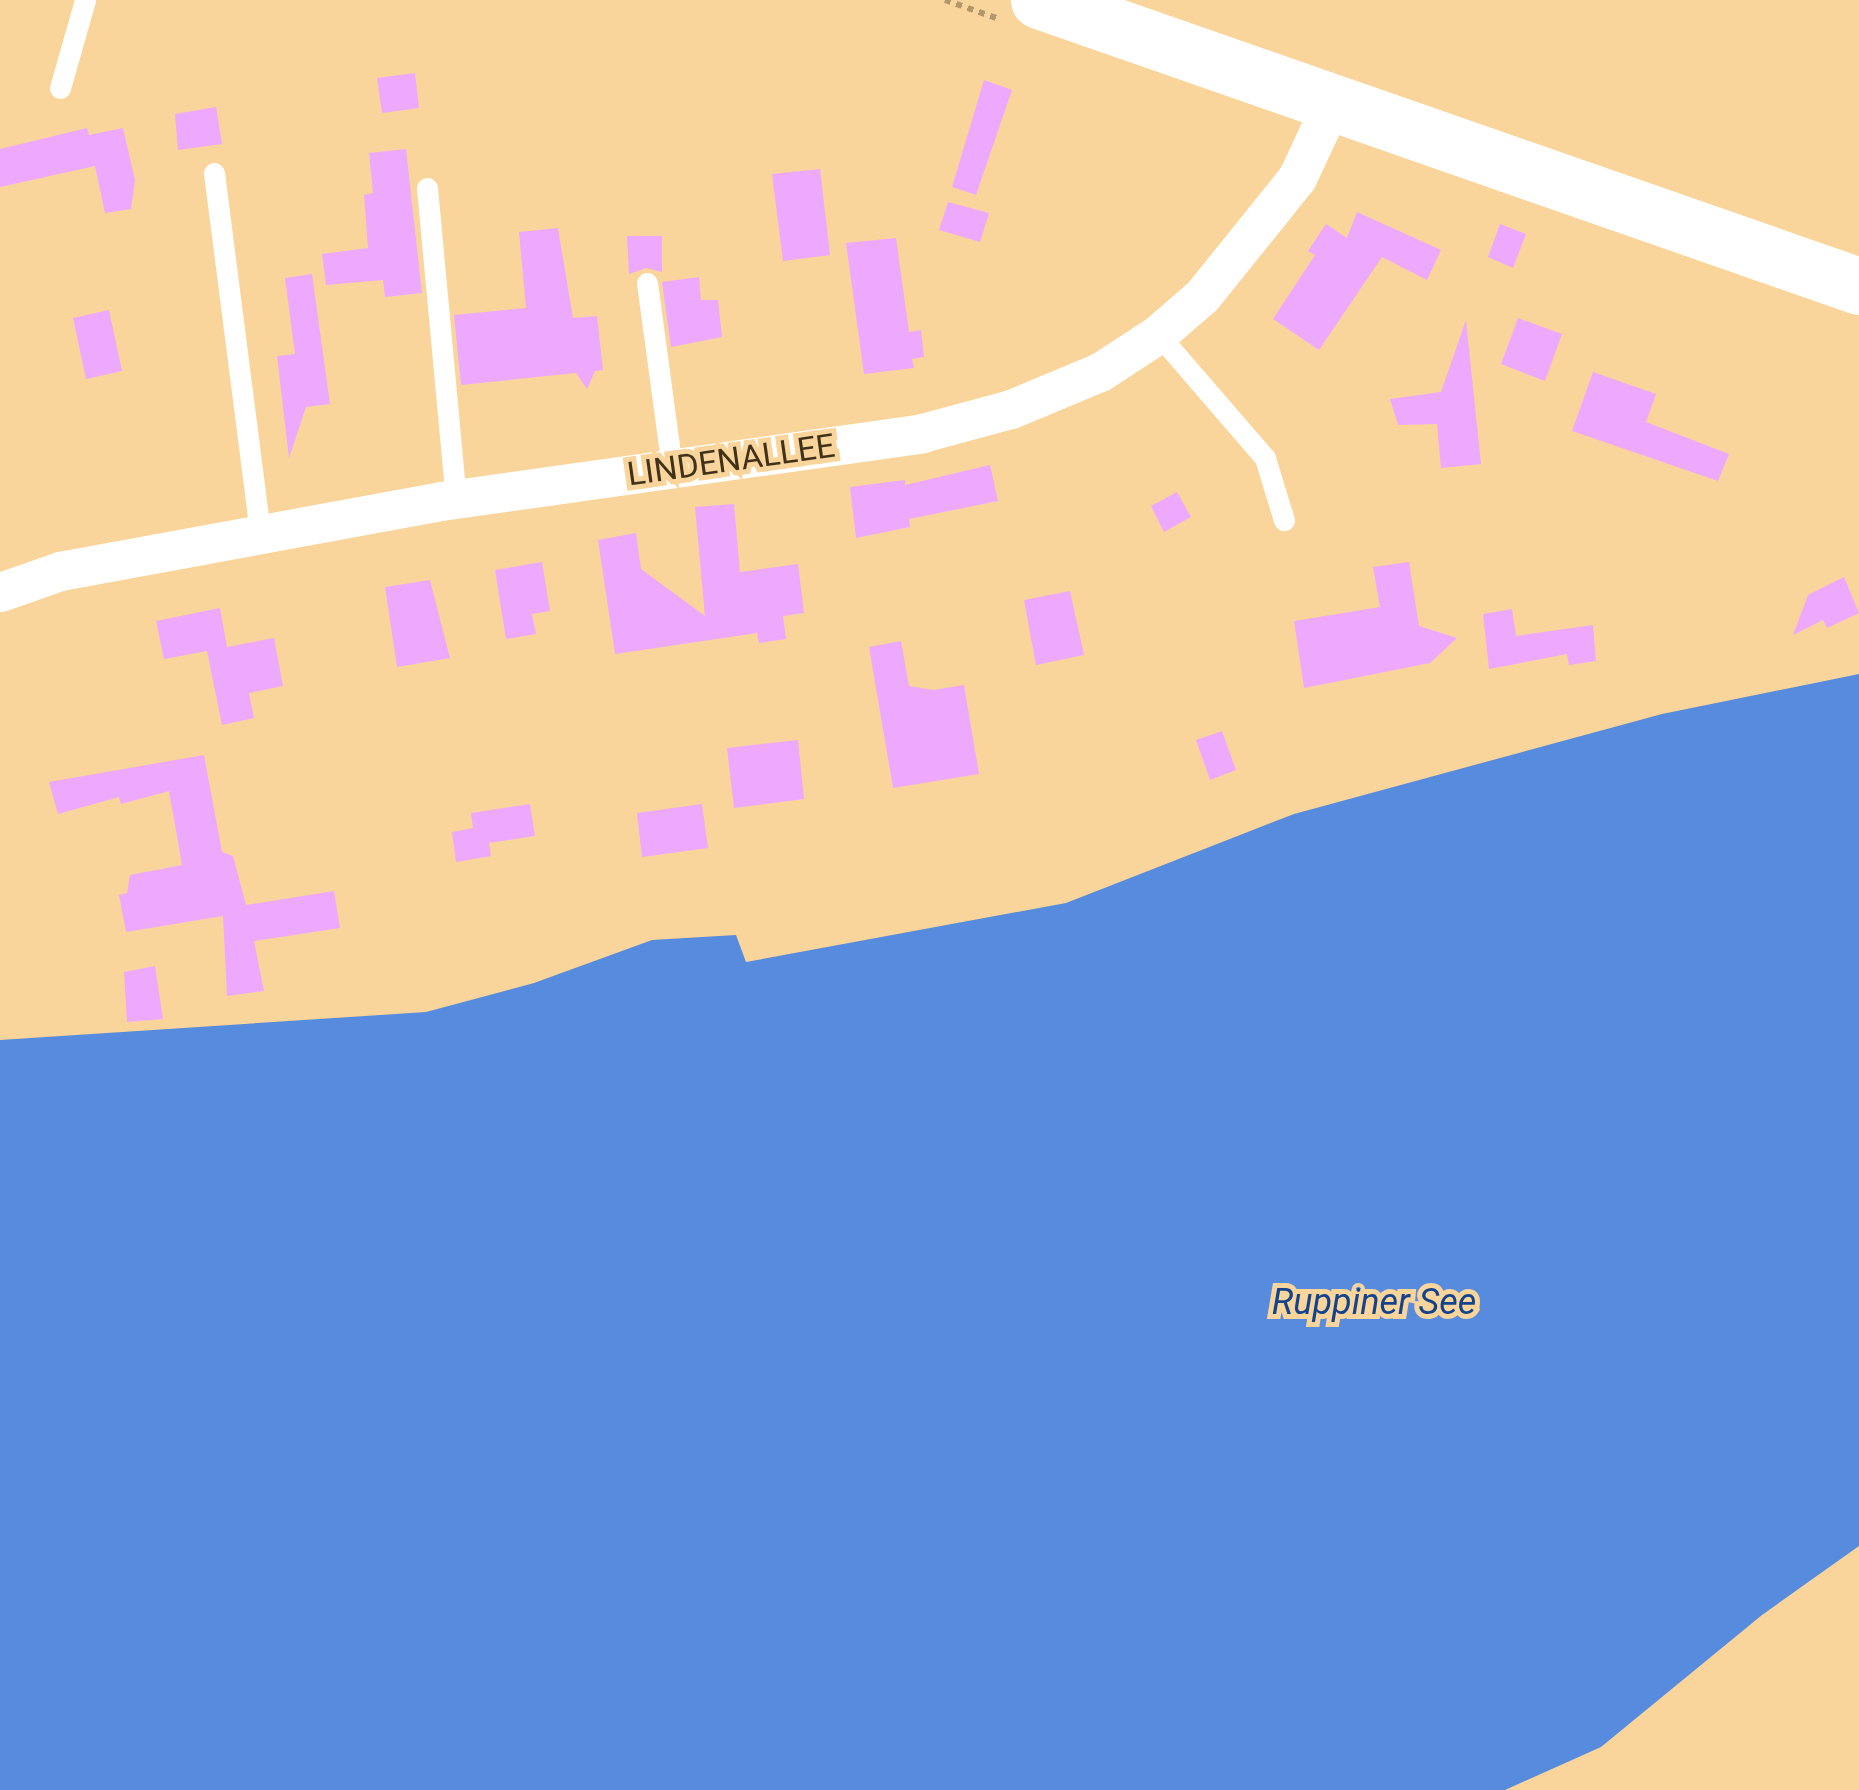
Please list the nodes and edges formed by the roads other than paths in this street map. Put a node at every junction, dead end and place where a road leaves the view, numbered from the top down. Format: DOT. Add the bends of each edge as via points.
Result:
graph roads {
  1 [pos="86,0"];
  2 [pos="1039,0"];
  3 [pos="60,88"];
  4 [pos="1332,103"];
  5 [pos="214,173"];
  6 [pos="428,188"];
  7 [pos="647,283"];
  8 [pos="1859,286"];
  9 [pos="1158,334"];
  10 [pos="672,468"];
  11 [pos="456,499"];
  12 [pos="1284,520"];
  13 [pos="260,534"];
  14 [pos="0,592"];
  1 -- 3 [label="lane"];
  2 -- 4 [label="main road"];
  4 -- 8 [label="main road"];
  4 -- 9 [label="street, LINDENALLEE" via="1298,178 1202,296"];
  5 -- 13 [label="lane"];
  6 -- 11 [label="lane"];
  7 -- 10 [label="lane"];
  9 -- 10 [label="street, LINDENALLEE" via="1100,373 1011,409 922,433"];
  9 -- 12 [label="lane" via="1265,458"];
  10 -- 11 [label="street, LINDENALLEE"];
  11 -- 13 [label="street, LINDENALLEE"];
  13 -- 14 [label="street, LINDENALLEE" via="60,572"];
}
